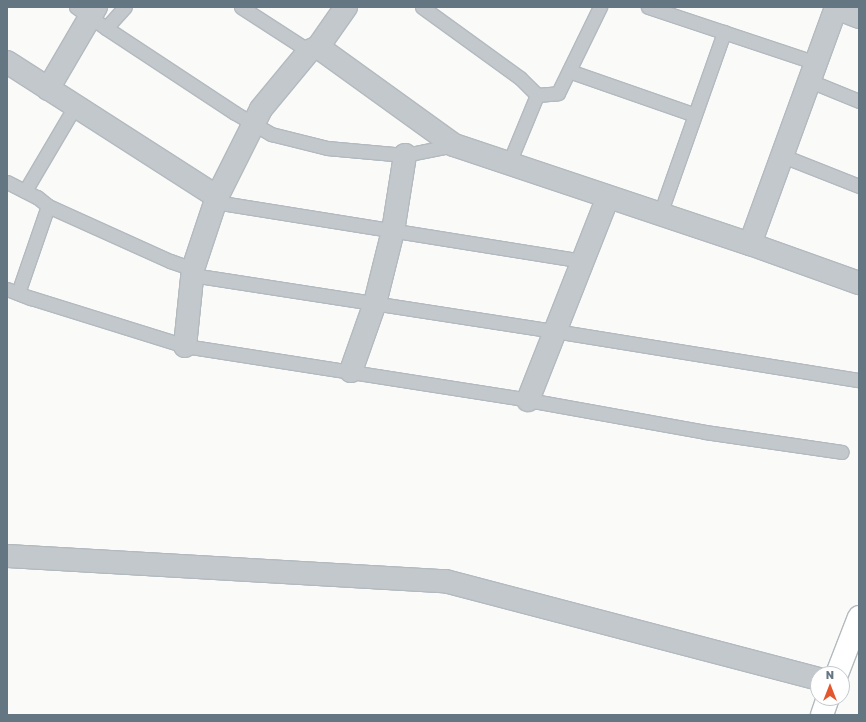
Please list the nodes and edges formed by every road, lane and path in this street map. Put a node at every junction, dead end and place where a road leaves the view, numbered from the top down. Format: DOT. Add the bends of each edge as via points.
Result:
graph roads {
  1 [pos="125,7"];
  2 [pos="241,7"];
  3 [pos="346,7"];
  4 [pos="422,7"];
  5 [pos="600,7"];
  6 [pos="648,7"];
  7 [pos="836,8"];
  8 [pos="92,15"];
  9 [pos="859,17"];
  10 [pos="724,32"];
  11 [pos="314,49"];
  12 [pos="7,62"];
  13 [pos="569,71"];
  14 [pos="813,72"];
  15 [pos="48,89"];
  16 [pos="537,95"];
  17 [pos="859,101"];
  18 [pos="75,106"];
  19 [pos="695,116"];
  20 [pos="252,124"];
  21 [pos="454,145"];
  22 [pos="405,155"];
  23 [pos="783,156"];
  24 [pos="508,163"];
  25 [pos="7,182"];
  26 [pos="859,186"];
  27 [pos="25,191"];
  28 [pos="608,197"];
  29 [pos="216,199"];
  30 [pos="48,206"];
  31 [pos="660,214"];
  32 [pos="393,231"];
  33 [pos="750,244"];
  34 [pos="582,261"];
  35 [pos="192,272"];
  36 [pos="859,283"];
  37 [pos="12,291"];
  38 [pos="375,303"];
  39 [pos="555,331"];
  40 [pos="186,346"];
  41 [pos="351,371"];
  42 [pos="859,380"];
  43 [pos="528,400"];
  44 [pos="842,452"];
  45 [pos="7,556"];
  46 [pos="859,617"];
  47 [pos="840,666"];
  48 [pos="810,677"];
  1 -- 8 [label="lane"];
  2 -- 11 [label="lane"];
  3 -- 11 [label="street"];
  4 -- 16 [label="lane" via="520,78"];
  5 -- 13 [label="lane"];
  6 -- 10 [label="lane"];
  7 -- 9 [label="street"];
  7 -- 14 [label="street"];
  8 -- 15 [label="street"];
  8 -- 20 [label="lane"];
  10 -- 14 [label="lane"];
  10 -- 19 [label="lane"];
  11 -- 20 [label="street" via="261,108"];
  11 -- 21 [label="street"];
  12 -- 15 [label="street"];
  13 -- 16 [label="lane" via="558,93"];
  13 -- 19 [label="lane"];
  14 -- 17 [label="lane"];
  14 -- 23 [label="street"];
  15 -- 18 [label="street"];
  16 -- 24 [label="lane"];
  18 -- 27 [label="lane"];
  18 -- 29 [label="street"];
  19 -- 31 [label="lane"];
  20 -- 22 [label="lane" via="271,134 327,148"];
  20 -- 29 [label="street"];
  21 -- 22 [label="lane"];
  21 -- 24 [label="street"];
  22 -- 32 [label="street"];
  23 -- 26 [label="lane"];
  23 -- 33 [label="street"];
  24 -- 28 [label="street"];
  25 -- 27 [label="lane"];
  27 -- 30 [label="lane"];
  28 -- 31 [label="street"];
  28 -- 34 [label="street"];
  29 -- 32 [label="lane"];
  29 -- 35 [label="street"];
  30 -- 35 [label="lane"];
  30 -- 37 [label="lane"];
  31 -- 33 [label="street"];
  32 -- 34 [label="lane"];
  32 -- 38 [label="street"];
  33 -- 36 [label="street"];
  34 -- 39 [label="street"];
  35 -- 38 [label="lane"];
  35 -- 40 [label="street"];
  37 -- 40 [label="lane"];
  38 -- 39 [label="lane"];
  38 -- 41 [label="street"];
  39 -- 42 [label="lane"];
  39 -- 43 [label="street"];
  40 -- 41 [label="lane"];
  41 -- 43 [label="lane"];
  43 -- 44 [label="lane" via="705,432"];
  45 -- 48 [label="street" via="445,582"];
  46 -- 47 [label="street"];
}
